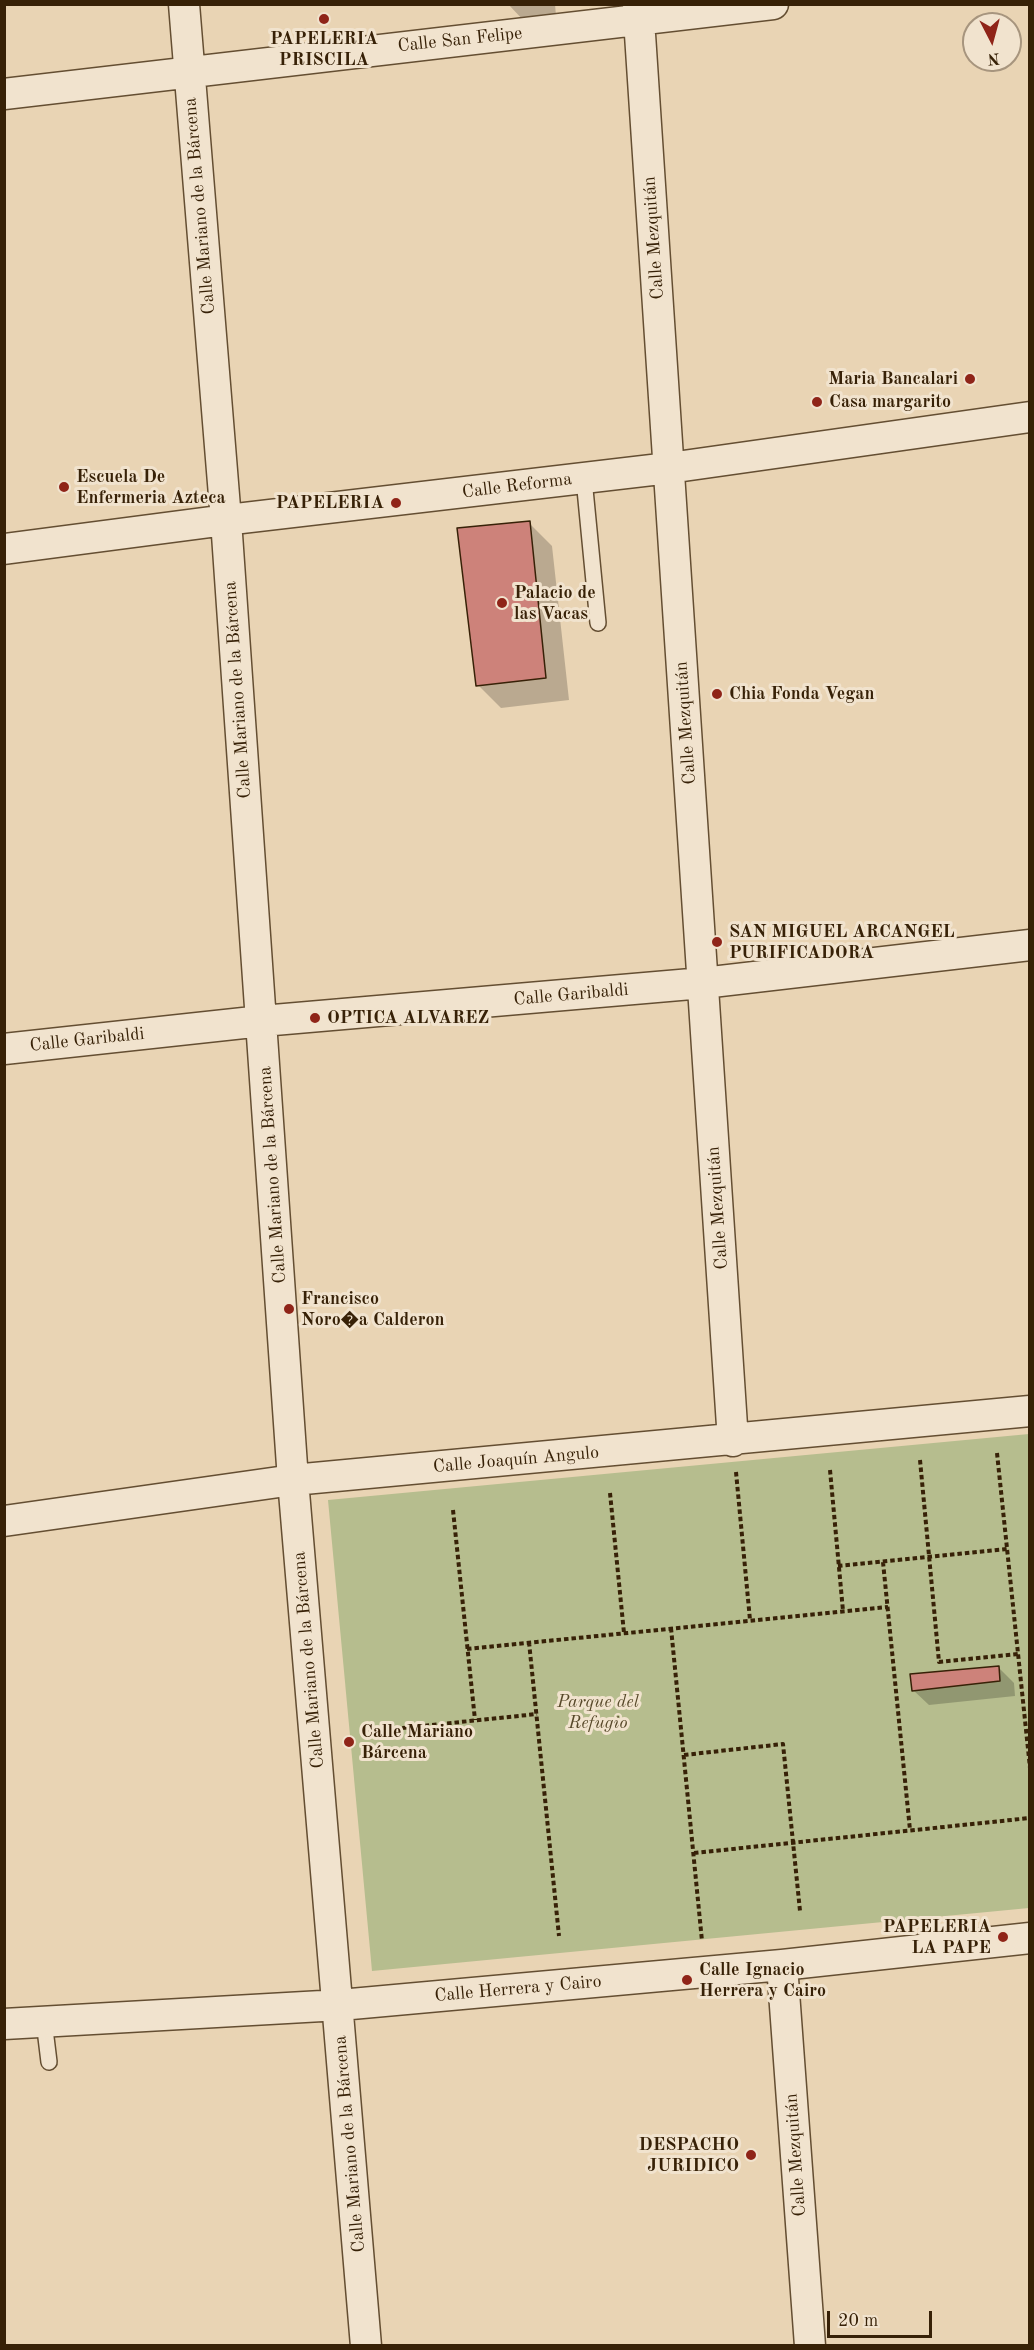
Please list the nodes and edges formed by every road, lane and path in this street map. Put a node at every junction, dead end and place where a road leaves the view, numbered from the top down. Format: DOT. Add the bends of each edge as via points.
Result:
graph roads {
  1 [pos="184,4"];
  2 [pos="773,4"];
  3 [pos="639,13"];
  4 [pos="189,70"];
  5 [pos="4,94"];
  6 [pos="1029,417"];
  7 [pos="669,468"];
  8 [pos="584,478"];
  9 [pos="226,520"];
  10 [pos="4,549"];
  11 [pos="598,623"];
  12 [pos="1029,945"];
  13 [pos="703,983"];
  14 [pos="262,1021"];
  15 [pos="4,1048"];
  16 [pos="1029,1411"];
  17 [pos="733,1441"];
  18 [pos="997,1453"];
  19 [pos="920,1460"];
  20 [pos="830,1470"];
  21 [pos="293,1480"];
  22 [pos="610,1493"];
  23 [pos="453,1510"];
  24 [pos="4,1521"];
  25 [pos="1007,1549"];
  26 [pos="929,1557"];
  27 [pos="883,1562"];
  28 [pos="838,1566"];
  29 [pos="888,1607"];
  30 [pos="843,1611"];
  31 [pos="750,1620"];
  32 [pos="671,1628"];
  33 [pos="624,1633"];
  34 [pos="529,1642"];
  35 [pos="467,1649"];
  36 [pos="1018,1654"];
  37 [pos="537,1714"];
  38 [pos="475,1720"];
  39 [pos="365,1732"];
  40 [pos="684,1755"];
  41 [pos="1029,1768"];
  42 [pos="1029,1818"];
  43 [pos="910,1830"];
  44 [pos="793,1842"];
  45 [pos="694,1853"];
  46 [pos="800,1911"];
  47 [pos="559,1936"];
  48 [pos="1029,1938"];
  49 [pos="782,1965"];
  50 [pos="705,1972"];
  51 [pos="340,2005"];
  52 [pos="44,2021"];
  53 [pos="4,2024"];
  54 [pos="49,2062"];
  55 [pos="366,2346"];
  56 [pos="810,2346"];
  1 -- 4 [label="street, Calle Mariano de la Bárcena"];
  2 -- 3 [label="street, Calle San Felipe"];
  3 -- 4 [label="street, Calle San Felipe"];
  3 -- 7 [label="street, Calle Mezquitán"];
  4 -- 5 [label="street, Calle San Felipe"];
  4 -- 9 [label="street, Calle Mariano de la Bárcena"];
  6 -- 7 [label="street, Calle Reforma"];
  7 -- 8 [label="street, Calle Reforma"];
  7 -- 13 [label="street, Calle Mezquitán"];
  8 -- 9 [label="street, Calle Reforma"];
  8 -- 11 [label="lane"];
  9 -- 10 [label="street, Calle Reforma"];
  9 -- 14 [label="street, Calle Mariano de la Bárcena"];
  12 -- 13 [label="street, Calle Garibaldi"];
  13 -- 14 [label="street, Calle Garibaldi"];
  13 -- 17 [label="street, Calle Mezquitán"];
  14 -- 15 [label="street, Calle Garibaldi"];
  14 -- 21 [label="street, Calle Mariano de la Bárcena"];
  16 -- 17 [label="street, Calle Joaquín Angulo"];
  17 -- 21 [label="street, Calle Joaquín Angulo"];
  17 -- 31 [label="path"];
  18 -- 25 [label="path"];
  19 -- 26 [label="path"];
  20 -- 28 [label="path"];
  21 -- 24 [label="street, Calle Joaquín Angulo"];
  21 -- 51 [label="street, Calle Mariano de la Bárcena"];
  22 -- 33 [label="path"];
  23 -- 35 [label="path"];
  25 -- 26 [label="path"];
  25 -- 36 [label="path"];
  26 -- 27 [label="path"];
  26 -- 36 [label="path" via="939,1662"];
  27 -- 28 [label="path"];
  27 -- 29 [label="path"];
  28 -- 30 [label="path"];
  29 -- 30 [label="path"];
  29 -- 43 [label="path"];
  30 -- 31 [label="path"];
  31 -- 32 [label="path"];
  32 -- 33 [label="path"];
  32 -- 40 [label="path"];
  33 -- 34 [label="path"];
  34 -- 35 [label="path"];
  34 -- 37 [label="path"];
  35 -- 38 [label="path"];
  36 -- 41 [label="path"];
  37 -- 38 [label="path"];
  37 -- 47 [label="path"];
  38 -- 39 [label="path"];
  40 -- 44 [label="path" via="783,1744"];
  40 -- 45 [label="path"];
  42 -- 43 [label="path"];
  43 -- 44 [label="path"];
  44 -- 45 [label="path"];
  44 -- 46 [label="path"];
  45 -- 50 [label="path"];
  48 -- 49 [label="street, Calle Herrera y Cairo"];
  49 -- 50 [label="street, Calle Herrera y Cairo"];
  49 -- 56 [label="street, Calle Mezquitán"];
  50 -- 51 [label="street, Calle Herrera y Cairo"];
  51 -- 52 [label="street, Calle Herrera y Cairo"];
  51 -- 55 [label="street, Calle Mariano de la Bárcena"];
  52 -- 53 [label="street, Calle Herrera y Cairo"];
  52 -- 54 [label="lane"];
}
